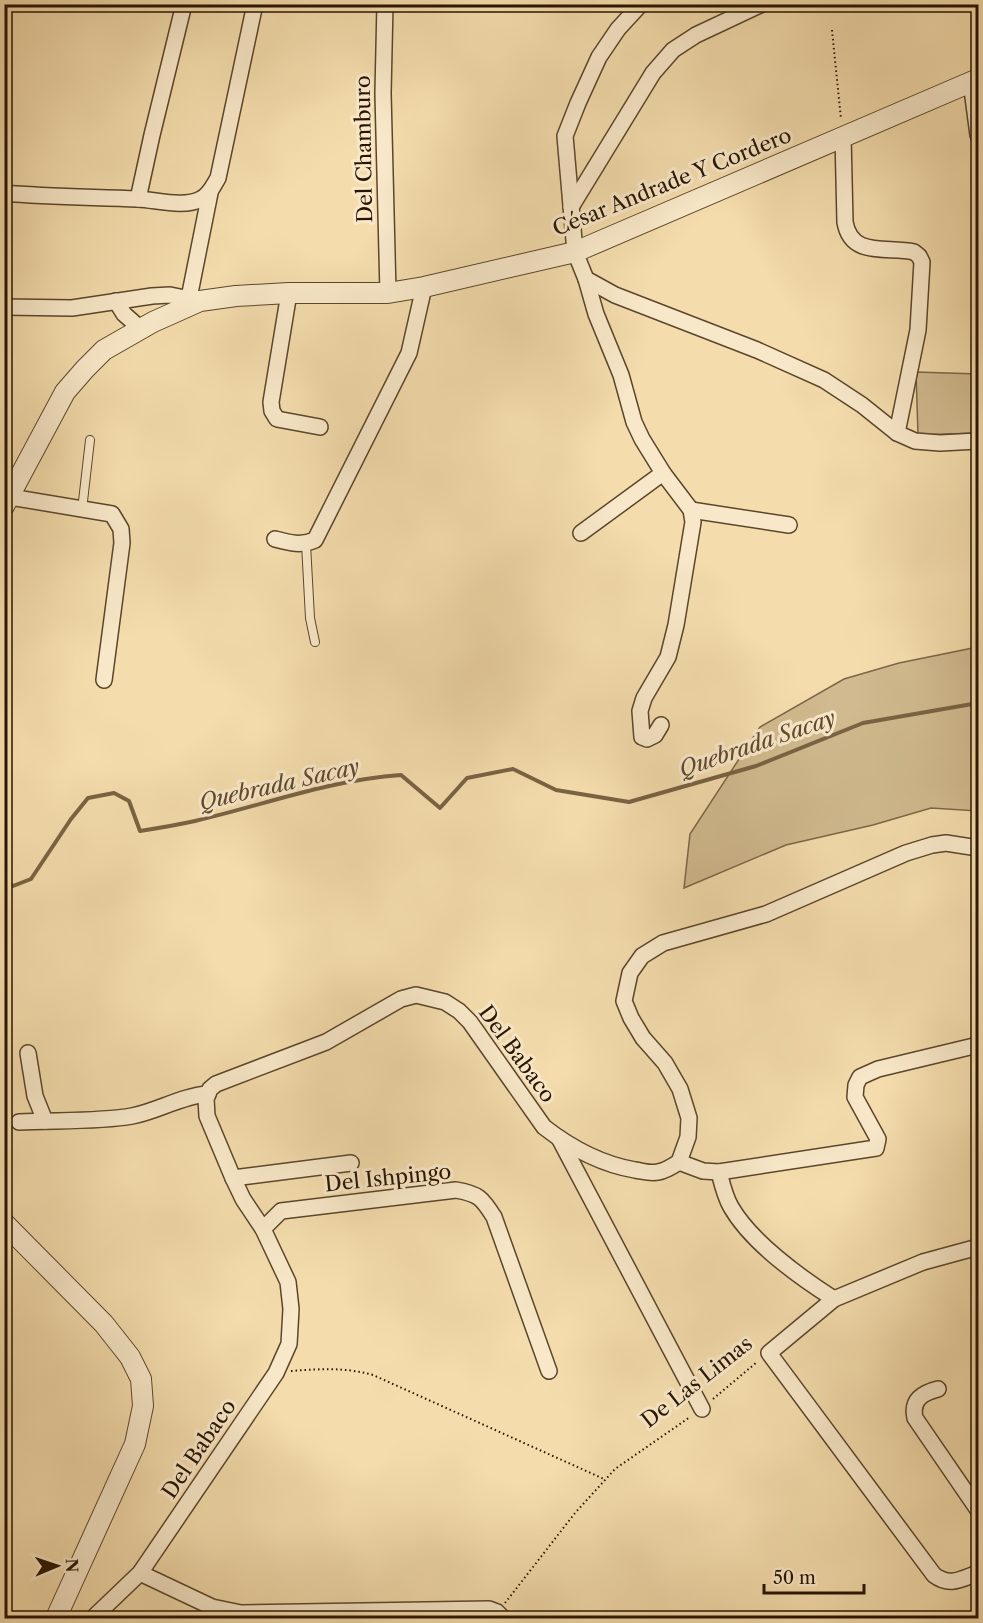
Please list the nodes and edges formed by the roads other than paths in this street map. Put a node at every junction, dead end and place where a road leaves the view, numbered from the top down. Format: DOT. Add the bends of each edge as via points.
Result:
graph roads {
  1 [pos="184,4"];
  2 [pos="255,4"];
  3 [pos="384,4"];
  4 [pos="641,4"];
  5 [pos="762,4"];
  6 [pos="975,80"];
  7 [pos="978,135"];
  8 [pos="843,136"];
  9 [pos="4,193"];
  10 [pos="205,196"];
  11 [pos="138,199"];
  12 [pos="571,207"];
  13 [pos="575,252"];
  14 [pos="586,279"];
  15 [pos="424,287"];
  16 [pos="289,293"];
  17 [pos="388,293"];
  18 [pos="194,299"];
  19 [pos="116,301"];
  20 [pos="4,307"];
  21 [pos="141,329"];
  22 [pos="320,427"];
  23 [pos="897,433"];
  24 [pos="90,440"];
  25 [pos="978,441"];
  26 [pos="663,473"];
  27 [pos="6,500"];
  28 [pos="82,510"];
  29 [pos="691,510"];
  30 [pos="789,525"];
  31 [pos="581,533"];
  32 [pos="275,539"];
  33 [pos="306,544"];
  34 [pos="315,642"];
  35 [pos="104,680"];
  36 [pos="661,725"];
  37 [pos="978,848"];
  38 [pos="978,1045"];
  39 [pos="28,1053"];
  40 [pos="208,1094"];
  41 [pos="45,1121"];
  42 [pos="19,1122"];
  43 [pos="559,1138"];
  44 [pos="679,1162"];
  45 [pos="351,1163"];
  46 [pos="719,1172"];
  47 [pos="233,1178"];
  48 [pos="4,1223"];
  49 [pos="263,1229"];
  50 [pos="978,1247"];
  51 [pos="834,1299"];
  52 [pos="549,1371"];
  53 [pos="938,1389"];
  54 [pos="702,1409"];
  55 [pos="978,1510"];
  56 [pos="140,1573"];
  57 [pos="978,1573"];
  58 [pos="330,1615"];
  59 [pos="366,1615"];
  60 [pos="500,1615"];
  61 [pos="56,1618"];
  62 [pos="93,1618"];
  1 -- 11 [label="street"];
  2 -- 10 [label="street" via="218,178"];
  3 -- 17 [label="street, Del Chamburo"];
  4 -- 12 [label="street" via="599,57 565,136"];
  5 -- 12 [label="street" via="673,50 653,73"];
  6 -- 7 [label="street"];
  6 -- 8 [label="street, César Andrade Y Cordero"];
  8 -- 13 [label="street, César Andrade Y Cordero"];
  8 -- 23 [label="street" via="847,232 858,245 914,252 921,262 918,330"];
  9 -- 11 [label="street"];
  10 -- 11 [label="street" via="187,202"];
  10 -- 18 [label="street" via="192,275"];
  12 -- 13 [label="street"];
  13 -- 14 [label="street"];
  13 -- 15 [label="street, César Andrade Y Cordero"];
  14 -- 23 [label="street" via="615,295 824,380"];
  14 -- 26 [label="street" via="634,422"];
  15 -- 17 [label="street, César Andrade Y Cordero"];
  15 -- 33 [label="street" via="409,353 315,540"];
  16 -- 17 [label="street, César Andrade Y Cordero"];
  16 -- 18 [label="street, César Andrade Y Cordero"];
  16 -- 22 [label="street" via="272,411 277,419"];
  18 -- 19 [label="street" via="170,295"];
  18 -- 21 [label="street, César Andrade Y Cordero"];
  19 -- 20 [label="street" via="63,309"];
  19 -- 21 [label="street"];
  21 -- 27 [label="street, César Andrade Y Cordero" via="104,350 65,392"];
  23 -- 25 [label="street" via="915,441"];
  24 -- 28 [label="lane"];
  26 -- 29 [label="street"];
  26 -- 31 [label="street"];
  27 -- 28 [label="street"];
  28 -- 35 [label="street" via="112,514 121,529"];
  29 -- 30 [label="street"];
  29 -- 36 [label="street" via="693,522 668,657 640,711 642,737 654,735"];
  32 -- 33 [label="street"];
  33 -- 34 [label="lane"];
  37 -- 44 [label="street" via="946,843 906,853 766,914 663,943 642,956 630,973 624,1001 643,1038 665,1063 680,1089 689,1118 688,1137"];
  38 -- 46 [label="street" via="878,1069 861,1077 855,1097 878,1139 876,1148"];
  39 -- 41 [label="street" via="35,1096"];
  40 -- 41 [label="street" via="192,1095 153,1112 128,1117"];
  40 -- 43 [label="street, Del Babaco" via="216,1084 326,1042 401,999 416,995 445,1002 459,1011 544,1127"];
  40 -- 47 [label="street, Del Babaco" via="207,1116"];
  41 -- 42 [label="street"];
  43 -- 44 [label="street, Del Babaco" via="588,1156 621,1168 661,1172"];
  43 -- 54 [label="street"];
  44 -- 46 [label="street"];
  45 -- 47 [label="street"];
  46 -- 51 [label="street" via="730,1207 753,1234 783,1263"];
  47 -- 49 [label="street, Del Babaco"];
  48 -- 61 [label="street" via="104,1324 130,1357 141,1379 143,1406 135,1444"];
  49 -- 52 [label="street, Del Ishpingo" via="281,1211 456,1190 473,1193 494,1217"];
  49 -- 56 [label="street, Del Babaco" via="288,1282 289,1344 276,1373"];
  50 -- 51 [label="street, De Las Limas" via="923,1262"];
  51 -- 57 [label="street, De Las Limas" via="769,1353 934,1575 949,1582"];
  53 -- 55 [label="street" via="918,1398 913,1409 915,1418"];
  56 -- 58 [label="street" via="212,1607 241,1613"];
  56 -- 62 [label="street, Del Babaco"];
  58 -- 59 [label="street"];
  59 -- 60 [label="street" via="489,1609"];
}
